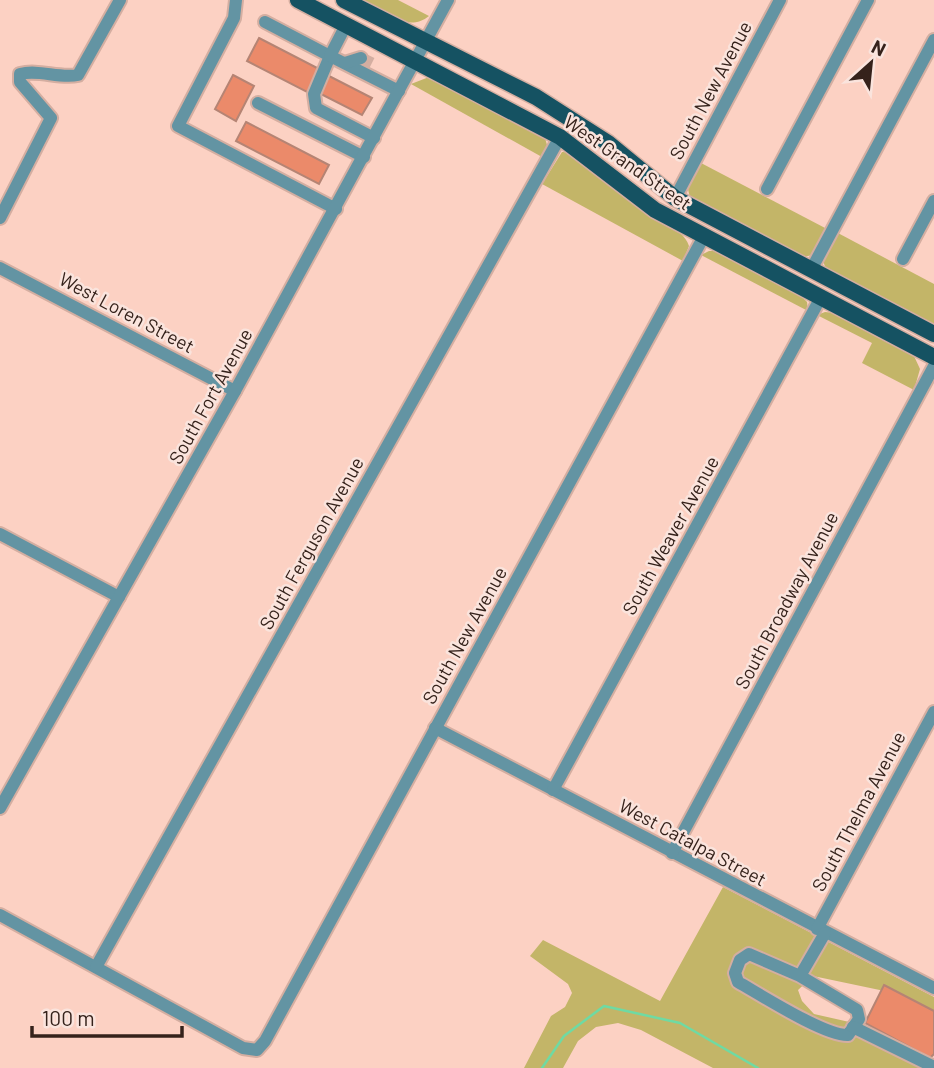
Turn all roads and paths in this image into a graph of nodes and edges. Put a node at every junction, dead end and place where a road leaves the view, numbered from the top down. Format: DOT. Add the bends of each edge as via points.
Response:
graph roads {
  1 [pos="120,0"];
  2 [pos="236,0"];
  3 [pos="298,0"];
  4 [pos="344,0"];
  5 [pos="448,0"];
  6 [pos="780,0"];
  7 [pos="869,0"];
  8 [pos="265,22"];
  9 [pos="346,25"];
  10 [pos="934,40"];
  11 [pos="426,42"];
  12 [pos="330,56"];
  13 [pos="361,58"];
  14 [pos="416,60"];
  15 [pos="345,63"];
  16 [pos="375,65"];
  17 [pos="381,82"];
  18 [pos="399,91"];
  19 [pos="258,103"];
  20 [pos="560,137"];
  21 [pos="374,138"];
  22 [pos="364,157"];
  23 [pos="767,189"];
  24 [pos="675,198"];
  25 [pos="934,201"];
  26 [pos="4,202"];
  27 [pos="336,209"];
  28 [pos="0,218"];
  29 [pos="703,238"];
  30 [pos="903,259"];
  31 [pos="0,268"];
  32 [pos="811,270"];
  33 [pos="820,299"];
  34 [pos="934,334"];
  35 [pos="934,357"];
  36 [pos="934,366"];
  37 [pos="235,391"];
  38 [pos="0,534"];
  39 [pos="119,597"];
  40 [pos="934,712"];
  41 [pos="435,728"];
  42 [pos="6,784"];
  43 [pos="553,790"];
  44 [pos="0,808"];
  45 [pos="672,853"];
  46 [pos="0,915"];
  47 [pos="821,931"];
  48 [pos="96,967"];
  49 [pos="800,976"];
  50 [pos="934,988"];
  51 [pos="853,1027"];
  52 [pos="934,1066"];
  1 -- 26 [label="street" via="78,75 20,74 20,82 51,118"];
  2 -- 27 [label="street" via="234,18 178,126"];
  3 -- 9 [label="main road, West Grand Street"];
  4 -- 11 [label="main road, West Grand Street"];
  5 -- 11 [label="street, South Fort Avenue"];
  6 -- 24 [label="street, South New Avenue"];
  7 -- 23 [label="street"];
  8 -- 12 [label="street"];
  9 -- 12 [label="street"];
  9 -- 14 [label="main road, West Grand Street"];
  10 -- 32 [label="street"];
  11 -- 14 [label="street, South Fort Avenue"];
  11 -- 24 [label="main road, West Grand Street" via="537,97 608,143"];
  12 -- 15 [label="street"];
  12 -- 21 [label="street" via="314,94 316,108"];
  13 -- 15 [label="street"];
  14 -- 18 [label="street, South Fort Avenue"];
  14 -- 20 [label="main road, West Grand Street"];
  15 -- 17 [label="street"];
  16 -- 17 [label="street"];
  17 -- 18 [label="street"];
  18 -- 21 [label="street, South Fort Avenue"];
  19 -- 22 [label="street"];
  20 -- 29 [label="main road, West Grand Street" via="655,210"];
  20 -- 48 [label="street, South Ferguson Avenue"];
  21 -- 22 [label="street, South Fort Avenue"];
  22 -- 27 [label="street, South Fort Avenue"];
  24 -- 32 [label="main road, West Grand Street"];
  25 -- 30 [label="street"];
  26 -- 28 [label="street"];
  27 -- 37 [label="street, South Fort Avenue"];
  29 -- 33 [label="main road, West Grand Street"];
  29 -- 41 [label="street, South New Avenue"];
  31 -- 37 [label="street, West Loren Street"];
  32 -- 34 [label="main road, West Grand Street"];
  33 -- 35 [label="main road, West Grand Street"];
  33 -- 43 [label="street, South Weaver Avenue"];
  36 -- 45 [label="street, South Broadway Avenue"];
  37 -- 39 [label="street, South Fort Avenue"];
  38 -- 39 [label="street"];
  39 -- 42 [label="street, South Fort Avenue"];
  40 -- 47 [label="street, South Thelma Avenue"];
  41 -- 43 [label="street, West Catalpa Street"];
  41 -- 48 [label="street, South New Avenue" via="257,1050 243,1048"];
  42 -- 44 [label="street, South Fort Avenue"];
  43 -- 45 [label="street, West Catalpa Street"];
  45 -- 47 [label="street, West Catalpa Street"];
  46 -- 48 [label="street"];
  47 -- 49 [label="street, South Thelma Avenue"];
  47 -- 50 [label="street, West Catalpa Street"];
  49 -- 51 [label="street" via="857,1010 859,1019"];
  49 -- 51 [label="street" via="748,954 735,973 738,982 839,1035 848,1035"];
  51 -- 52 [label="street"];
}
